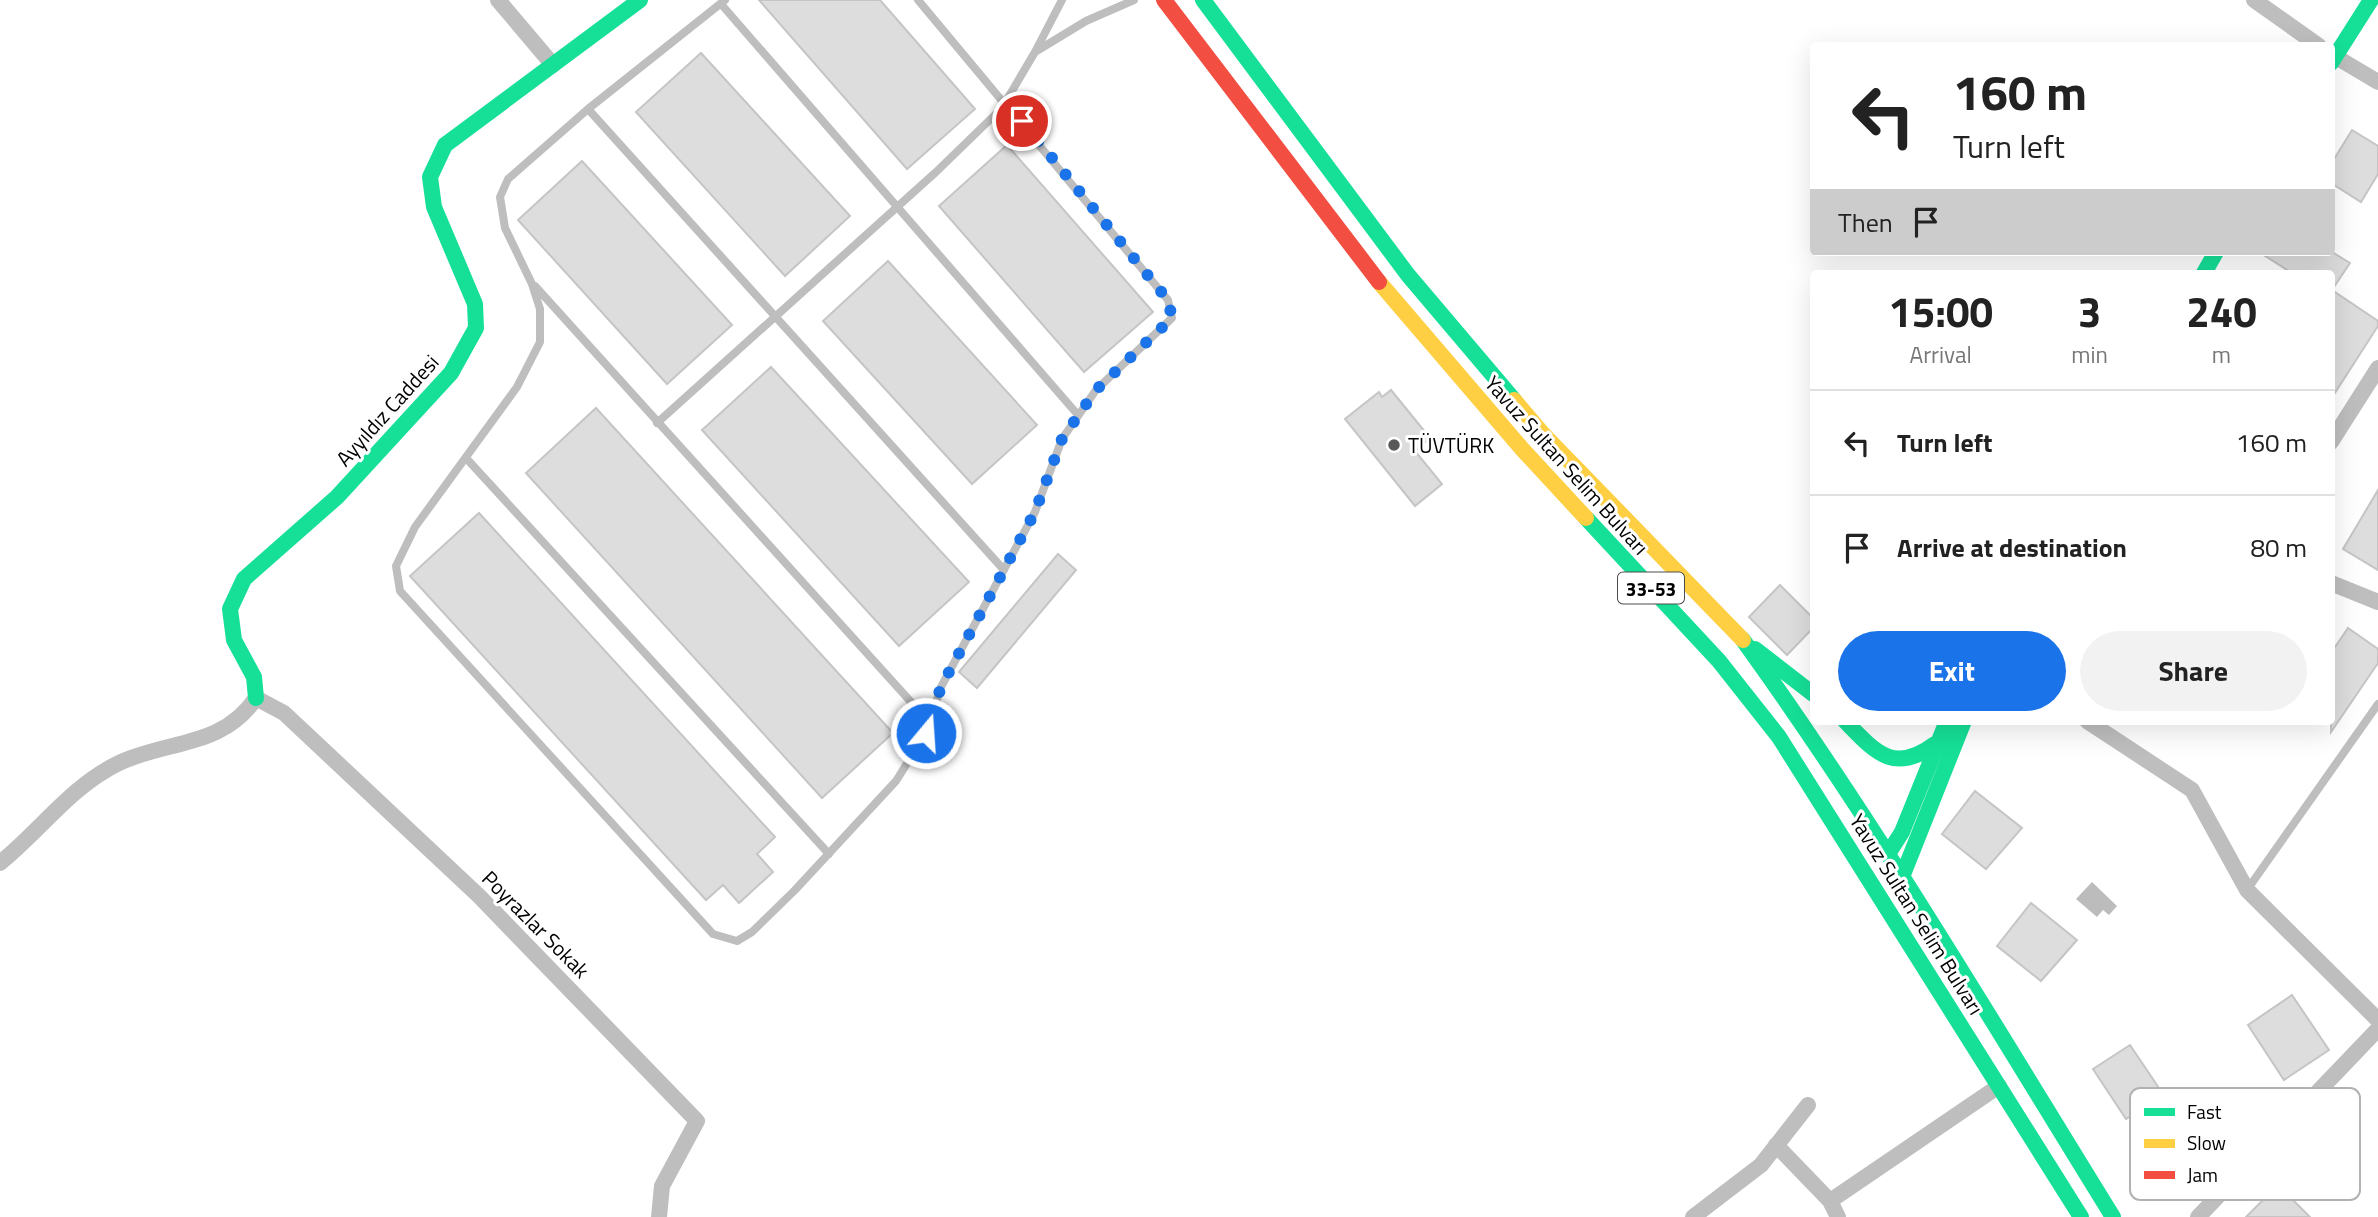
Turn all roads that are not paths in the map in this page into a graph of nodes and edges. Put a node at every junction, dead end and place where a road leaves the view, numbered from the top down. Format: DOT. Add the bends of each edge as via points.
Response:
graph roads {
  1 [pos="498,0"];
  2 [pos="640,0"];
  3 [pos="918,0"];
  4 [pos="1062,0"];
  5 [pos="1134,0"];
  6 [pos="1164,0"];
  7 [pos="1203,0"];
  8 [pos="2254,0"];
  9 [pos="2371,0"];
  10 [pos="723,2"];
  11 [pos="2313,42"];
  12 [pos="1035,52"];
  13 [pos="2335,54"];
  14 [pos="2335,60"];
  15 [pos="553,65"];
  16 [pos="2378,82"];
  17 [pos="1005,102"];
  18 [pos="588,109"];
  19 [pos="898,206"];
  20 [pos="532,284"];
  21 [pos="775,315"];
  22 [pos="2378,369"];
  23 [pos="1078,415"];
  24 [pos="657,423"];
  25 [pos="2335,436"];
  26 [pos="466,458"];
  27 [pos="1004,570"];
  28 [pos="2335,585"];
  29 [pos="2378,602"];
  30 [pos="1743,640"];
  31 [pos="1810,692"];
  32 [pos="256,698"];
  33 [pos="2378,704"];
  34 [pos="929,723"];
  35 [pos="1849,725"];
  36 [pos="1945,725"];
  37 [pos="1962,725"];
  38 [pos="2093,725"];
  39 [pos="1935,744"];
  40 [pos="829,854"];
  41 [pos="1888,854"];
  42 [pos="0,863"];
  43 [pos="1902,877"];
  44 [pos="2247,890"];
  45 [pos="2378,1020"];
  46 [pos="2378,1029"];
  47 [pos="1998,1086"];
  48 [pos="2322,1088"];
  49 [pos="1808,1105"];
  50 [pos="1776,1145"];
  51 [pos="2215,1200"];
  52 [pos="1830,1201"];
  53 [pos="659,1217"];
  54 [pos="1693,1217"];
  55 [pos="1838,1217"];
  56 [pos="2081,1217"];
  57 [pos="2113,1217"];
  58 [pos="2199,1217"];
  1 -- 15 [label="street"];
  2 -- 15 [label="main road, Ayyıldız Caddesi"];
  3 -- 17 [label="lane"];
  4 -- 12 [label="lane"];
  5 -- 12 [label="lane" via="1086,21"];
  6 -- 47 [label="main road, Yavuz Sultan Selim Bulvarı / 33-53" via="1385,291 1523,450 1719,661 1779,737"];
  7 -- 30 [label="main road, Yavuz Sultan Selim Bulvarı / 33-53" via="1408,275 1542,433"];
  8 -- 11 [label="street"];
  9 -- 13 [label="main road"];
  10 -- 18 [label="lane"];
  10 -- 19 [label="lane"];
  12 -- 17 [label="lane"];
  14 -- 16 [label="street"];
  15 -- 32 [label="main road, Ayyıldız Caddesi" via="445,145 430,177 435,208 475,304 476,328 451,373 337,497 244,579 230,609 234,640 254,677"];
  17 -- 19 [label="lane"];
  17 -- 23 [label="lane" via="1168,300 1172,318 1096,390"];
  18 -- 20 [label="lane" via="508,179 500,197 505,229"];
  18 -- 21 [label="lane"];
  19 -- 21 [label="lane"];
  19 -- 23 [label="lane"];
  20 -- 24 [label="lane"];
  20 -- 26 [label="lane" via="540,309 540,342 517,387"];
  21 -- 24 [label="lane"];
  21 -- 27 [label="lane"];
  22 -- 25 [label="street"];
  23 -- 27 [label="lane" via="1062,439 1035,512"];
  24 -- 34 [label="lane"];
  26 -- 40 [label="lane"];
  26 -- 40 [label="lane" via="415,527 396,566 400,591 713,934 737,940 752,932"];
  27 -- 34 [label="lane" via="941,687"];
  28 -- 29 [label="street"];
  30 -- 31 [label="main road"];
  30 -- 41 [label="main road, Yavuz Sultan Selim Bulvarı / 33-53"];
  32 -- 42 [label="street" via="243,717 212,736 120,763 79,788"];
  32 -- 53 [label="street, Poyrazlar Sokak" via="284,713 479,896 697,1121 662,1186"];
  33 -- 44 [label="lane"];
  34 -- 40 [label="lane" via="896,781"];
  35 -- 39 [label="main road" via="1879,755 1902,761 1920,758"];
  36 -- 39 [label="main road"];
  37 -- 43 [label="main road"];
  38 -- 44 [label="street" via="2192,790"];
  39 -- 41 [label="main road" via="1902,832"];
  41 -- 43 [label="main road, Yavuz Sultan Selim Bulvarı / 33-53"];
  43 -- 57 [label="main road, Yavuz Sultan Selim Bulvarı / 33-53"];
  44 -- 45 [label="street"];
  46 -- 48 [label="street"];
  47 -- 52 [label="street"];
  47 -- 56 [label="main road, Yavuz Sultan Selim Bulvarı / 33-53"];
  49 -- 50 [label="street"];
  50 -- 52 [label="street"];
  50 -- 54 [label="street" via="1761,1165"];
  51 -- 58 [label="street"];
  52 -- 55 [label="street"];
}
